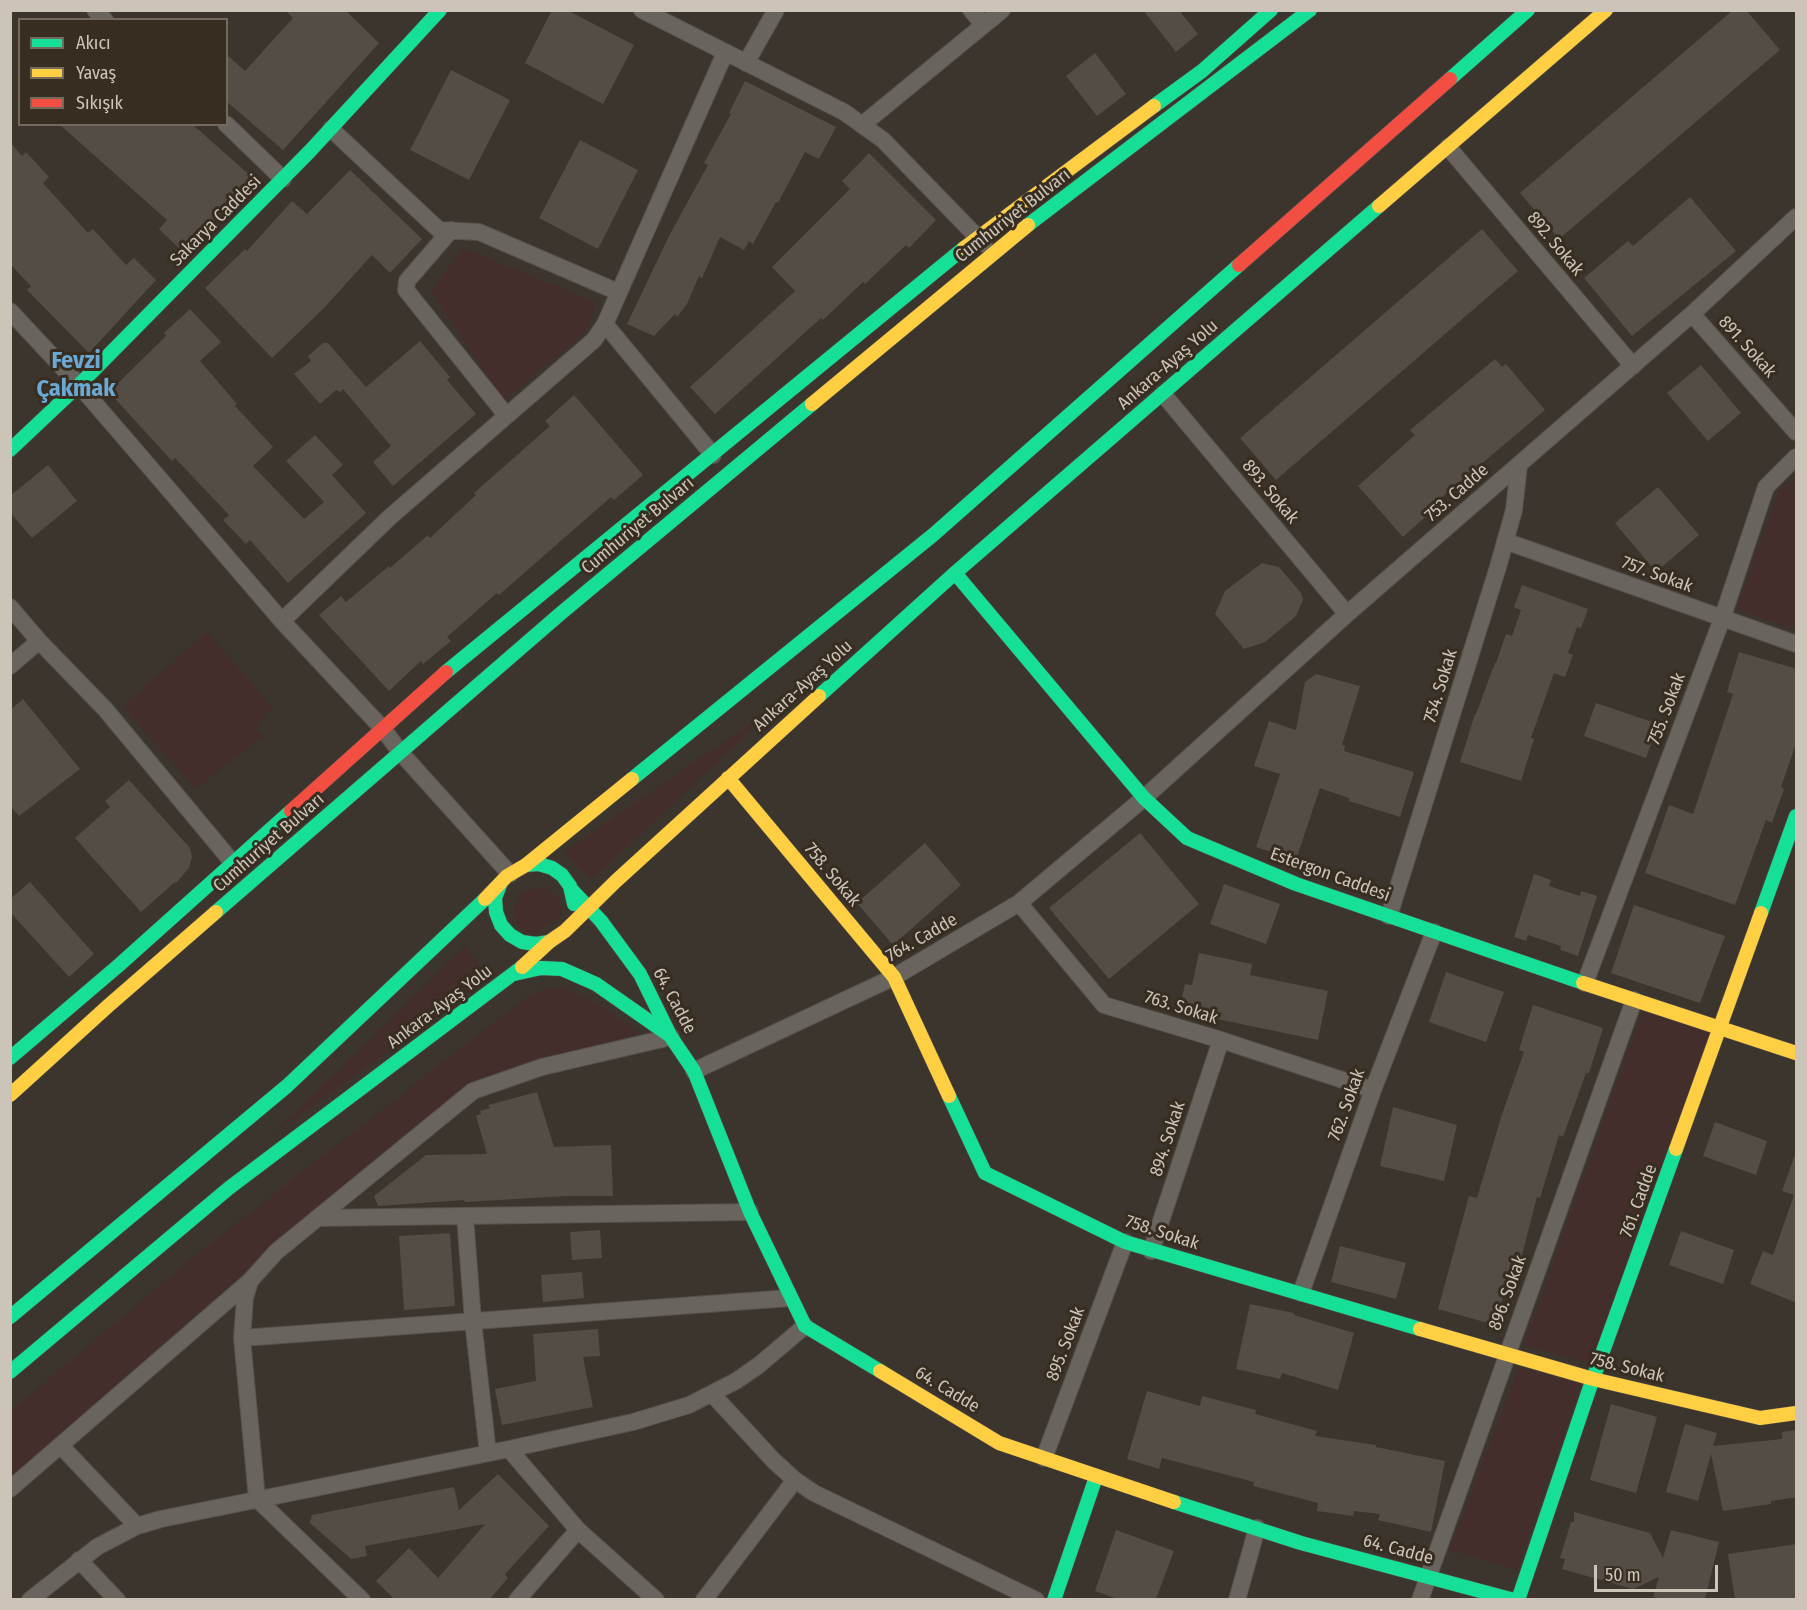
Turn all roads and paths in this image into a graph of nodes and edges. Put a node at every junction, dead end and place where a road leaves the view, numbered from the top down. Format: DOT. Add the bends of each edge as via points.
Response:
graph roads {
  1 [pos="440,10"];
  2 [pos="642,10"];
  3 [pos="776,10"];
  4 [pos="971,10"];
  5 [pos="1002,10"];
  6 [pos="1272,10"];
  7 [pos="1310,10"];
  8 [pos="1528,10"];
  9 [pos="1606,10"];
  10 [pos="984,25"];
  11 [pos="725,53"];
  12 [pos="746,63"];
  13 [pos="862,125"];
  14 [pos="228,126"];
  15 [pos="331,129"];
  16 [pos="1448,147"];
  17 [pos="283,179"];
  18 [pos="1797,217"];
  19 [pos="452,230"];
  20 [pos="978,236"];
  21 [pos="991,254"];
  22 [pos="618,292"];
  23 [pos="10,311"];
  24 [pos="1692,314"];
  25 [pos="605,324"];
  26 [pos="1633,366"];
  27 [pos="80,385"];
  28 [pos="1163,394"];
  29 [pos="506,415"];
  30 [pos="1797,432"];
  31 [pos="10,450"];
  32 [pos="713,455"];
  33 [pos="1797,457"];
  34 [pos="1519,465"];
  35 [pos="1505,541"];
  36 [pos="955,573"];
  37 [pos="10,607"];
  38 [pos="1347,614"];
  39 [pos="1722,619"];
  40 [pos="282,621"];
  41 [pos="39,641"];
  42 [pos="1797,644"];
  43 [pos="10,666"];
  44 [pos="383,729"];
  45 [pos="401,753"];
  46 [pos="728,778"];
  47 [pos="1144,798"];
  48 [pos="1797,816"];
  49 [pos="233,862"];
  50 [pos="526,865"];
  51 [pos="505,879"];
  52 [pos="571,889"];
  53 [pos="1019,903"];
  54 [pos="589,906"];
  55 [pos="1389,916"];
  56 [pos="570,924"];
  57 [pos="1434,932"];
  58 [pos="542,945"];
  59 [pos="562,969"];
  60 [pos="514,975"];
  61 [pos="894,977"];
  62 [pos="1585,983"];
  63 [pos="1634,1000"];
  64 [pos="1721,1028"];
  65 [pos="671,1037"];
  66 [pos="1221,1040"];
  67 [pos="1797,1053"];
  68 [pos="10,1058"];
  69 [pos="694,1071"];
  70 [pos="12,1089"];
  71 [pos="1372,1090"];
  72 [pos="750,1212"];
  73 [pos="465,1216"];
  74 [pos="317,1218"];
  75 [pos="1125,1242"];
  76 [pos="1151,1251"];
  77 [pos="250,1281"];
  78 [pos="1301,1293"];
  79 [pos="790,1298"];
  80 [pos="10,1317"];
  81 [pos="473,1321"];
  82 [pos="806,1326"];
  83 [pos="242,1338"];
  84 [pos="1507,1354"];
  85 [pos="10,1372"];
  86 [pos="1593,1379"];
  87 [pos="713,1395"];
  88 [pos="1797,1413"];
  89 [pos="61,1446"];
  90 [pos="509,1449"];
  91 [pos="488,1453"];
  92 [pos="1044,1458"];
  93 [pos="1096,1477"];
  94 [pos="795,1480"];
  95 [pos="10,1489"];
  96 [pos="257,1499"];
  97 [pos="137,1526"];
  98 [pos="1257,1528"];
  99 [pos="578,1530"];
  100 [pos="79,1560"];
  101 [pos="1428,1577"];
  102 [pos="30,1599"];
  103 [pos="117,1599"];
  104 [pos="362,1599"];
  105 [pos="517,1599"];
  106 [pos="656,1599"];
  107 [pos="704,1599"];
  108 [pos="1036,1599"];
  109 [pos="1054,1599"];
  110 [pos="1237,1599"];
  111 [pos="1420,1599"];
  112 [pos="1516,1599"];
  1 -- 15 [label="main road, Sakarya Caddesi"];
  2 -- 11 [label="street"];
  3 -- 12 [label="street"];
  4 -- 10 [label="street"];
  5 -- 10 [label="street"];
  6 -- 20 [label="main road, Cumhuriyet Bulvarı" via="1202,71"];
  7 -- 21 [label="main road, Cumhuriyet Bulvarı"];
  8 -- 50 [label="main road, Ankara-Ayaş Yolu" via="933,535"];
  9 -- 16 [label="main road, Ankara-Ayaş Yolu"];
  10 -- 13 [label="street"];
  11 -- 12 [label="street"];
  11 -- 22 [label="street"];
  12 -- 13 [label="street"];
  13 -- 20 [label="street" via="883,140"];
  14 -- 17 [label="street"];
  15 -- 17 [label="main road, Sakarya Caddesi"];
  15 -- 19 [label="street" via="439,230"];
  16 -- 26 [label="street, 892. Sokak"];
  16 -- 28 [label="main road, Ankara-Ayaş Yolu"];
  17 -- 27 [label="main road, Sakarya Caddesi"];
  18 -- 24 [label="street, 753. Cadde"];
  19 -- 22 [label="street" via="479,232"];
  19 -- 29 [label="street" via="407,280 406,290"];
  20 -- 21 [label="street"];
  20 -- 32 [label="main road, Cumhuriyet Bulvarı"];
  21 -- 45 [label="main road, Cumhuriyet Bulvarı" via="560,614"];
  22 -- 25 [label="street"];
  23 -- 27 [label="street"];
  24 -- 26 [label="street, 753. Cadde"];
  24 -- 30 [label="street, 891. Sokak"];
  25 -- 29 [label="street" via="594,340"];
  25 -- 32 [label="street"];
  26 -- 34 [label="street, 753. Cadde"];
  27 -- 31 [label="main road, Sakarya Caddesi"];
  27 -- 40 [label="street"];
  28 -- 36 [label="main road, Ankara-Ayaş Yolu"];
  28 -- 38 [label="street, 893. Sokak"];
  29 -- 40 [label="street" via="390,517"];
  32 -- 44 [label="main road, Cumhuriyet Bulvarı" via="453,666"];
  33 -- 39 [label="street, 755. Sokak" via="1766,487"];
  34 -- 35 [label="street, 754. Sokak" via="1514,510"];
  34 -- 38 [label="street, 753. Cadde"];
  35 -- 39 [label="street, 757. Sokak"];
  35 -- 55 [label="street, 754. Sokak"];
  36 -- 46 [label="main road, Ankara-Ayaş Yolu"];
  36 -- 47 [label="main road, Estergon Caddesi"];
  37 -- 41 [label="street"];
  38 -- 47 [label="street, 753. Cadde"];
  39 -- 42 [label="street, 757. Sokak"];
  39 -- 62 [label="street, 755. Sokak"];
  40 -- 44 [label="street"];
  41 -- 43 [label="street"];
  41 -- 49 [label="street" via="105,710"];
  44 -- 45 [label="street"];
  44 -- 49 [label="main road, Cumhuriyet Bulvarı"];
  45 -- 51 [label="street"];
  45 -- 70 [label="main road, Cumhuriyet Bulvarı"];
  46 -- 54 [label="main road, Ankara-Ayaş Yolu"];
  46 -- 61 [label="main road, 758. Sokak"];
  47 -- 53 [label="street, 764. Cadde"];
  47 -- 55 [label="main road, Estergon Caddesi" via="1187,838 1296,884"];
  48 -- 64 [label="main road, 761. Cadde"];
  49 -- 68 [label="main road, Cumhuriyet Bulvarı"];
  50 -- 51 [label="main road, Ankara-Ayaş Yolu"];
  50 -- 52 [label="main road" via="552,868"];
  51 -- 58 [label="main road" via="495,898 501,925 522,942"];
  51 -- 80 [label="main road, Ankara-Ayaş Yolu" via="287,1086"];
  52 -- 54 [label="main road, 64. Cadde"];
  52 -- 56 [label="main road" via="574,911"];
  53 -- 61 [label="street, 764. Cadde"];
  53 -- 66 [label="street, 763. Sokak" via="1104,1005"];
  54 -- 56 [label="main road, Ankara-Ayaş Yolu"];
  54 -- 65 [label="main road, 64. Cadde" via="640,974"];
  55 -- 57 [label="main road, Estergon Caddesi"];
  56 -- 58 [label="main road, Ankara-Ayaş Yolu" via="565,932"];
  57 -- 62 [label="main road, Estergon Caddesi"];
  57 -- 71 [label="street, 762. Sokak"];
  58 -- 59 [label="main road"];
  58 -- 60 [label="main road, Ankara-Ayaş Yolu"];
  59 -- 60 [label="main road" via="541,968"];
  59 -- 65 [label="main road" via="596,984"];
  60 -- 85 [label="main road, Ankara-Ayaş Yolu" via="229,1188"];
  61 -- 69 [label="street, 764. Cadde"];
  61 -- 75 [label="main road, 758. Sokak" via="985,1173"];
  62 -- 63 [label="main road, Estergon Caddesi"];
  63 -- 64 [label="main road, Estergon Caddesi"];
  63 -- 84 [label="street, 896. Sokak"];
  64 -- 67 [label="main road, Estergon Caddesi"];
  64 -- 86 [label="main road, 761. Cadde"];
  65 -- 69 [label="main road, 64. Cadde"];
  65 -- 74 [label="street" via="543,1067 473,1091"];
  66 -- 71 [label="street, 763. Sokak"];
  66 -- 76 [label="street, 894. Sokak"];
  69 -- 72 [label="main road, 64. Cadde"];
  71 -- 78 [label="street, 762. Sokak"];
  72 -- 73 [label="street"];
  72 -- 79 [label="main road, 64. Cadde"];
  73 -- 74 [label="street"];
  73 -- 81 [label="street"];
  74 -- 77 [label="street" via="276,1252"];
  75 -- 76 [label="main road, 758. Sokak"];
  75 -- 92 [label="street, 895. Sokak"];
  76 -- 78 [label="main road, 758. Sokak"];
  77 -- 83 [label="street"];
  77 -- 89 [label="street"];
  78 -- 84 [label="main road, 758. Sokak"];
  79 -- 81 [label="street"];
  79 -- 82 [label="main road, 64. Cadde"];
  81 -- 83 [label="street"];
  81 -- 91 [label="street"];
  82 -- 87 [label="street" via="759,1365"];
  82 -- 92 [label="main road, 64. Cadde" via="999,1443"];
  83 -- 96 [label="street"];
  84 -- 86 [label="main road, 758. Sokak"];
  84 -- 101 [label="street, 896. Sokak"];
  86 -- 88 [label="main road, 758. Sokak" via="1760,1418"];
  86 -- 112 [label="main road, 761. Cadde"];
  87 -- 90 [label="street" via="665,1414"];
  87 -- 94 [label="street"];
  89 -- 95 [label="street"];
  89 -- 97 [label="street"];
  90 -- 91 [label="street"];
  90 -- 99 [label="street"];
  91 -- 96 [label="street"];
  92 -- 93 [label="main road, 64. Cadde"];
  93 -- 98 [label="main road, 64. Cadde"];
  93 -- 109 [label="main road"];
  94 -- 107 [label="street"];
  94 -- 108 [label="street" via="838,1506"];
  96 -- 97 [label="street"];
  96 -- 104 [label="street"];
  97 -- 100 [label="street"];
  98 -- 101 [label="main road, 64. Cadde"];
  98 -- 110 [label="street"];
  99 -- 105 [label="street"];
  99 -- 106 [label="street"];
  100 -- 102 [label="street"];
  100 -- 103 [label="street"];
  101 -- 111 [label="street, 896. Sokak"];
  101 -- 112 [label="main road, 64. Cadde"];
}
